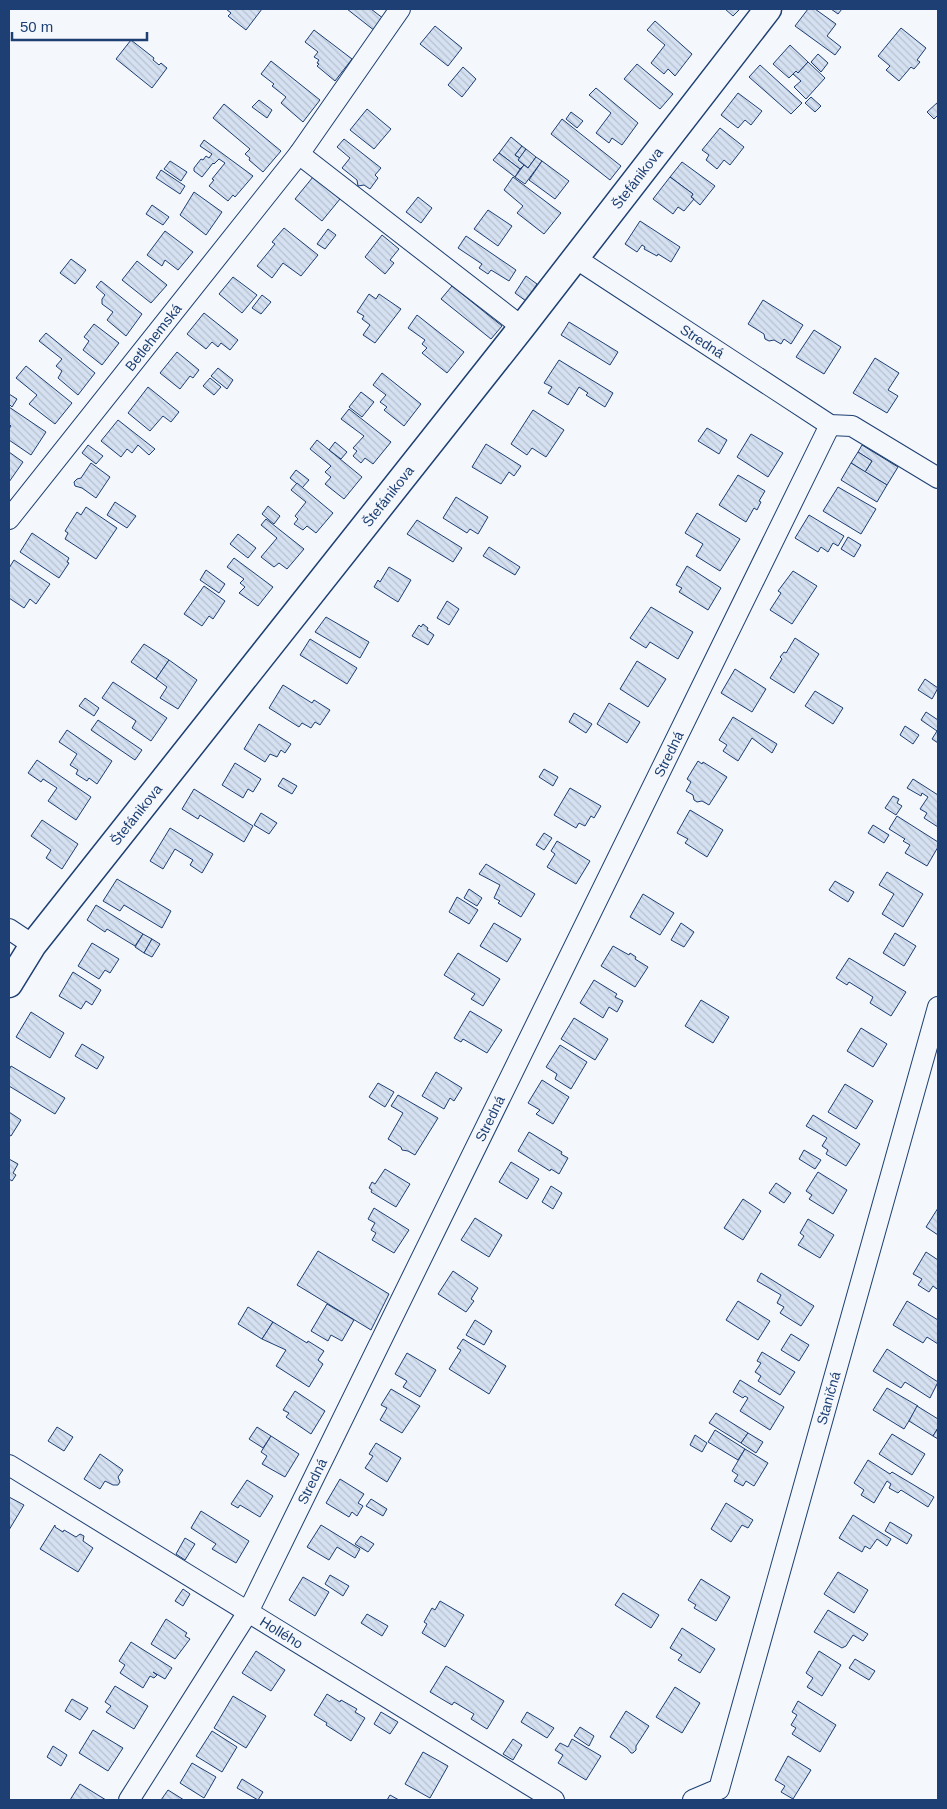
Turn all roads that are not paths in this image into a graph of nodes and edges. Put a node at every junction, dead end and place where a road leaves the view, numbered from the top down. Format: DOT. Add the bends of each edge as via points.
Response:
graph roads {
  1 [pos="400,9"];
  2 [pos="768,9"];
  3 [pos="299,154"];
  4 [pos="575,258"];
  5 [pos="522,327"];
  6 [pos="830,425"];
  7 [pos="938,478"];
  8 [pos="9,519"];
  9 [pos="9,929"];
  10 [pos="33,945"];
  11 [pos="9,984"];
  12 [pos="938,1007"];
  13 [pos="9,1465"];
  14 [pos="248,1612"];
  15 [pos="128,1800"];
  16 [pos="554,1800"];
  17 [pos="693,1800"];
  1 -- 3 [label="street, Betlehemská"];
  2 -- 4 [label="main road, Štefánikova"];
  3 -- 5 [label="street"];
  3 -- 8 [label="street, Betlehemská"];
  4 -- 5 [label="main road, Štefánikova"];
  4 -- 6 [label="street, Stredná"];
  5 -- 10 [label="main road, Štefánikova"];
  6 -- 7 [label="street, Stredná" via="852,426"];
  6 -- 14 [label="street, Stredná"];
  9 -- 10 [label="street"];
  10 -- 11 [label="main road, Štefánikova"];
  12 -- 17 [label="street, Staničná" via="719,1789"];
  13 -- 14 [label="street, Hollého"];
  14 -- 15 [label="street, Stredná"];
  14 -- 16 [label="street, Hollého"];
}
